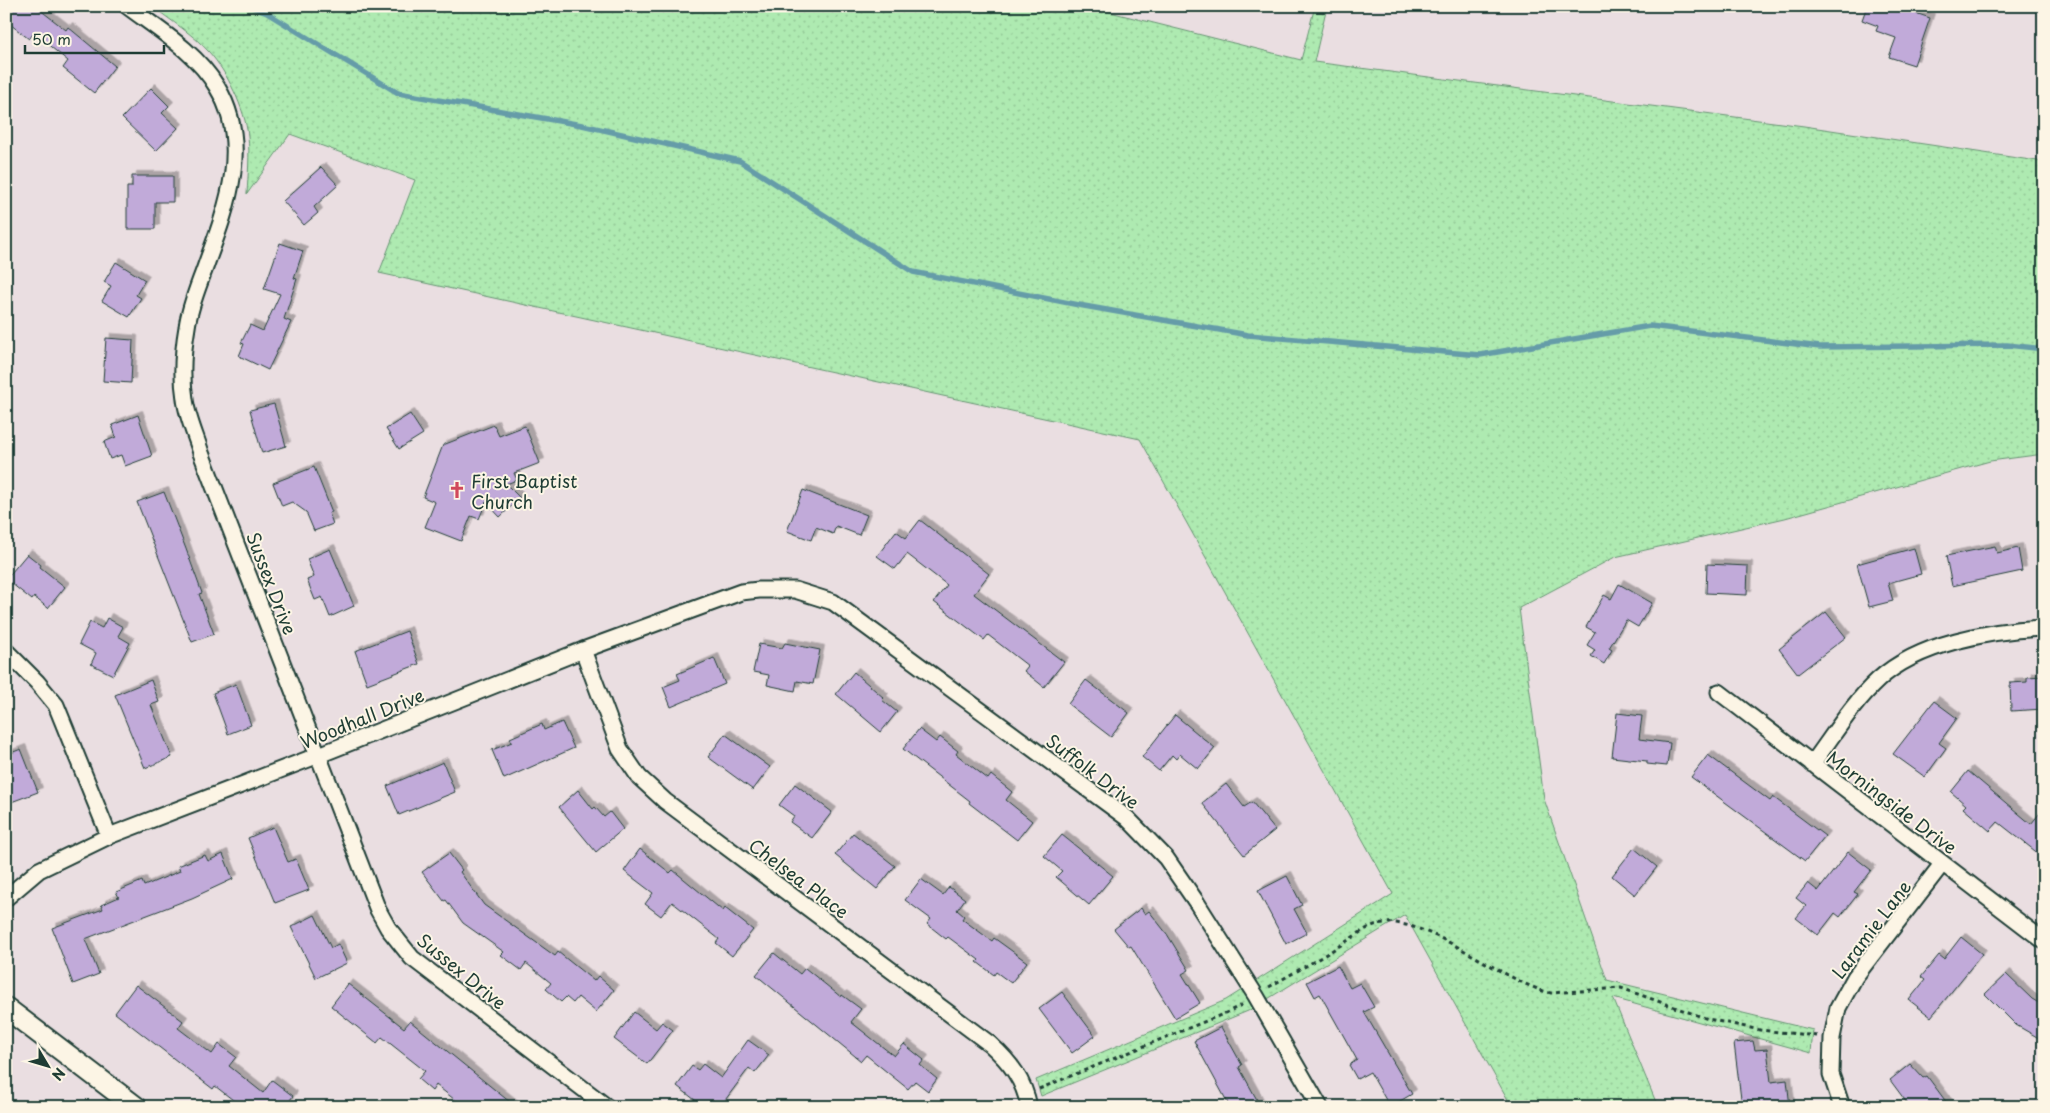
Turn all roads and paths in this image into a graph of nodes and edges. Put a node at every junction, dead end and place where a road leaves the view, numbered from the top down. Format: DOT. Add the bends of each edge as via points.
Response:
graph roads {
  1 [pos="127,6"];
  2 [pos="741,592"];
  3 [pos="2044,628"];
  4 [pos="583,650"];
  5 [pos="6,651"];
  6 [pos="1718,692"];
  7 [pos="319,756"];
  8 [pos="1812,764"];
  9 [pos="109,836"];
  10 [pos="1942,864"];
  11 [pos="6,898"];
  12 [pos="2044,941"];
  13 [pos="1256,996"];
  14 [pos="6,1008"];
  15 [pos="1832,1038"];
  16 [pos="1028,1100"];
  17 [pos="136,1107"];
  18 [pos="607,1107"];
  19 [pos="1320,1107"];
  20 [pos="1842,1107"];
  1 -- 7 [label="street, Sussex Drive" via="200,64 217,86 233,126 236,144 234,173 187,326 183,360 185,400 201,453"];
  2 -- 4 [label="street, Woodhall Drive"];
  2 -- 13 [label="street, Suffolk Drive" via="795,590 833,602 1127,818 1166,858"];
  3 -- 8 [label="street" via="1991,633 1928,649 1907,659 1877,680"];
  4 -- 7 [label="street, Woodhall Drive"];
  4 -- 16 [label="street, Chelsea Place" via="620,750 639,777 665,801 990,1044 1007,1060"];
  5 -- 9 [label="street" via="56,705"];
  6 -- 8 [label="street, Morningside Drive"];
  7 -- 9 [label="street, Woodhall Drive"];
  7 -- 18 [label="street, Sussex Drive" via="378,910 402,947 424,968"];
  8 -- 10 [label="street, Morningside Drive"];
  9 -- 11 [label="street, Woodhall Drive" via="39,870"];
  10 -- 12 [label="street, Morningside Drive"];
  10 -- 15 [label="street, Laramie Lane" via="1855,977 1838,1008"];
  13 -- 15 [label="path" via="1373,925 1404,923 1539,991 1621,988 1708,1019 1760,1030"];
  13 -- 16 [label="path" via="1228,1012"];
  13 -- 19 [label="street, Suffolk Drive"];
  14 -- 17 [label="main road"];
  15 -- 20 [label="street, Laramie Lane" via="1832,1074"];
}
